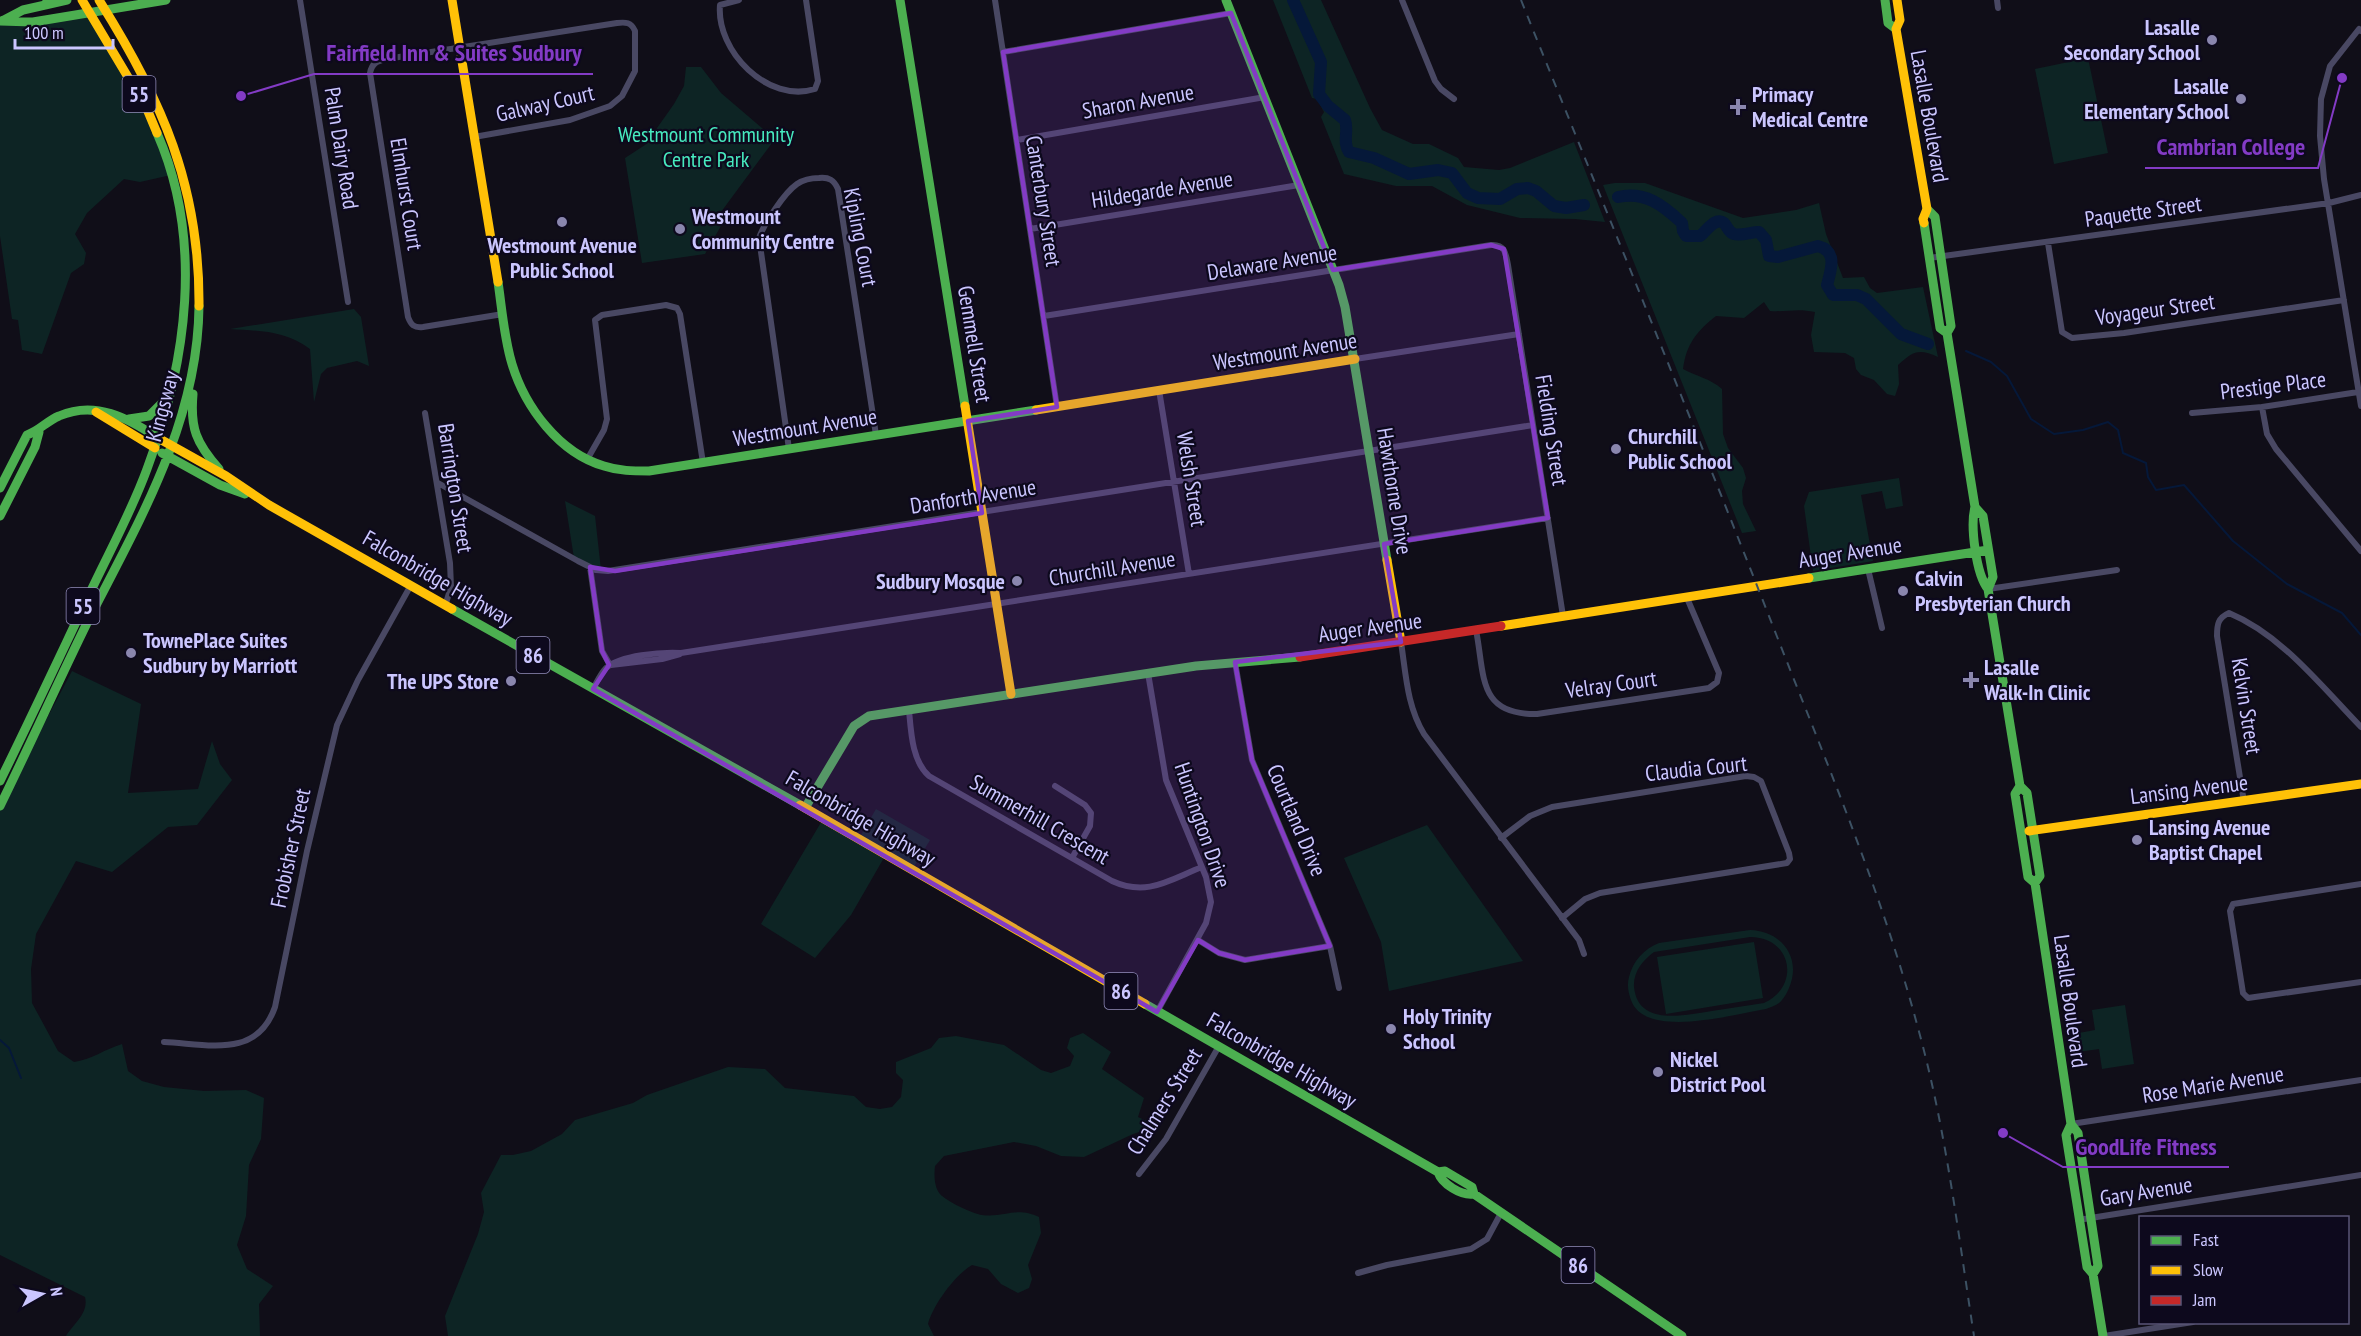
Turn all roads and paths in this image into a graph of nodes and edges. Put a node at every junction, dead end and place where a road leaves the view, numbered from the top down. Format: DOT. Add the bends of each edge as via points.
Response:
graph roads {
  1 [pos="67,0"];
  2 [pos="82,0"];
  3 [pos="99,0"];
  4 [pos="166,0"];
  5 [pos="300,0"];
  6 [pos="452,0"];
  7 [pos="739,0"];
  8 [pos="806,0"];
  9 [pos="900,0"];
  10 [pos="995,0"];
  11 [pos="1226,0"];
  12 [pos="1402,0"];
  13 [pos="1885,0"];
  14 [pos="1897,0"];
  15 [pos="47,2"];
  16 [pos="106,10"];
  17 [pos="89,13"];
  18 [pos="1231,13"];
  19 [pos="1,21"];
  20 [pos="1896,29"];
  21 [pos="2360,30"];
  22 [pos="460,49"];
  23 [pos="1003,52"];
  24 [pos="1264,97"];
  25 [pos="1454,99"];
  26 [pos="474,136"];
  27 [pos="1017,140"];
  28 [pos="1299,185"];
  29 [pos="2361,195"];
  30 [pos="2329,202"];
  31 [pos="1927,209"];
  32 [pos="1030,229"];
  33 [pos="2048,243"];
  34 [pos="1504,249"];
  35 [pos="1941,256"];
  36 [pos="1929,258"];
  37 [pos="1333,270"];
  38 [pos="2344,300"];
  39 [pos="348,302"];
  40 [pos="503,314"];
  41 [pos="1044,316"];
  42 [pos="1947,333"];
  43 [pos="1519,334"];
  44 [pos="1355,359"];
  45 [pos="193,364"];
  46 [pos="1159,390"];
  47 [pos="2358,392"];
  48 [pos="171,395"];
  49 [pos="2361,406"];
  50 [pos="1057,407"];
  51 [pos="2262,407"];
  52 [pos="94,411"];
  53 [pos="425,413"];
  54 [pos="2192,413"];
  55 [pos="129,419"];
  56 [pos="968,422"];
  57 [pos="1533,425"];
  58 [pos="39,432"];
  59 [pos="876,435"];
  60 [pos="158,438"];
  61 [pos="171,447"];
  62 [pos="155,448"];
  63 [pos="789,449"];
  64 [pos="1368,451"];
  65 [pos="168,457"];
  66 [pos="588,458"];
  67 [pos="704,463"];
  68 [pos="3,473"];
  69 [pos="226,476"];
  70 [pos="18,480"];
  71 [pos="1174,482"];
  72 [pos="438,483"];
  73 [pos="0,488"];
  74 [pos="262,501"];
  75 [pos="1975,507"];
  76 [pos="982,513"];
  77 [pos="0,516"];
  78 [pos="1548,518"];
  79 [pos="1384,544"];
  80 [pos="1988,550"];
  81 [pos="2361,551"];
  82 [pos="1977,552"];
  83 [pos="590,567"];
  84 [pos="1868,569"];
  85 [pos="2117,570"];
  86 [pos="1189,574"];
  87 [pos="411,585"];
  88 [pos="1988,589"];
  89 [pos="1687,598"];
  90 [pos="446,603"];
  91 [pos="997,604"];
  92 [pos="1563,616"];
  93 [pos="1882,628"];
  94 [pos="1476,630"];
  95 [pos="1401,642"];
  96 [pos="1235,662"];
  97 [pos="610,665"];
  98 [pos="1148,673"];
  99 [pos="593,689"];
  100 [pos="1011,694"];
  101 [pos="909,710"];
  102 [pos="2361,727"];
  103 [pos="0,782"];
  104 [pos="2361,784"];
  105 [pos="1055,786"];
  106 [pos="2020,786"];
  107 [pos="2244,802"];
  108 [pos="0,806"];
  109 [pos="805,808"];
  110 [pos="2034,830"];
  111 [pos="2021,833"];
  112 [pos="1501,838"];
  113 [pos="1072,858"];
  114 [pos="1202,867"];
  115 [pos="2035,883"];
  116 [pos="2361,884"];
  117 [pos="1562,918"];
  118 [pos="1198,940"];
  119 [pos="1330,946"];
  120 [pos="1584,954"];
  121 [pos="2361,982"];
  122 [pos="1339,988"];
  123 [pos="1157,1012"];
  124 [pos="164,1042"];
  125 [pos="1219,1046"];
  126 [pos="2361,1080"];
  127 [pos="2071,1124"];
  128 [pos="1139,1174"];
  129 [pos="2361,1175"];
  130 [pos="1502,1214"];
  131 [pos="2090,1218"];
  132 [pos="2078,1220"];
  133 [pos="1358,1273"];
  134 [pos="2093,1274"];
  135 [pos="2186,1324"];
  136 [pos="1682,1336"];
  137 [pos="2104,1336"];
  1 -- 15 [label="main road"];
  2 -- 17 [label="main road, Kingsway / 55"];
  3 -- 16 [label="main road, Kingsway / 55"];
  4 -- 16 [label="main road"];
  5 -- 39 [label="street, Palm Dairy Road"];
  6 -- 22 [label="main road, Westmount Avenue"];
  7 -- 8 [label="street" via="720,5 724,30 736,57 775,88 795,92 815,89 818,81"];
  9 -- 56 [label="main road, Gemmell Street"];
  10 -- 23 [label="street, Canterbury Street"];
  11 -- 18 [label="main road, Hawthorne Drive"];
  12 -- 25 [label="street" via="1435,81"];
  13 -- 20 [label="main road, Lasalle Boulevard" via="1888,23"];
  14 -- 20 [label="main road, Lasalle Boulevard" via="1900,20"];
  15 -- 19 [label="main road"];
  16 -- 17 [label="main road"];
  16 -- 45 [label="main road, Kingsway / 55" via="158,104 188,189 200,294"];
  17 -- 19 [label="main road" via="33,22"];
  17 -- 48 [label="main road, Kingsway / 55" via="155,125 179,205 187,285"];
  18 -- 23 [label="street"];
  18 -- 24 [label="main road, Hawthorne Drive"];
  20 -- 31 [label="main road, Lasalle Boulevard"];
  21 -- 30 [label="street" via="2330,66 2321,99 2320,136"];
  22 -- 26 [label="main road, Westmount Avenue"];
  22 -- 26 [label="street, Galway Court" via="617,23 627,22 636,31 635,70 622,96 610,106 570,120"];
  22 -- 40 [label="street, Elmhurst Court" via="386,59 374,64 370,73 406,306 411,324 417,328"];
  23 -- 27 [label="street, Canterbury Street"];
  24 -- 27 [label="street, Sharon Avenue"];
  24 -- 28 [label="main road, Hawthorne Drive"];
  26 -- 40 [label="main road, Westmount Avenue"];
  27 -- 32 [label="street, Canterbury Street"];
  28 -- 32 [label="street, Hildegarde Avenue"];
  28 -- 37 [label="main road, Hawthorne Drive"];
  29 -- 30 [label="street, Paquette Street"];
  30 -- 33 [label="street, Paquette Street"];
  30 -- 38 [label="street"];
  31 -- 35 [label="main road, Lasalle Boulevard" via="1935,217"];
  31 -- 36 [label="main road, Lasalle Boulevard" via="1923,219"];
  32 -- 41 [label="street, Canterbury Street"];
  33 -- 35 [label="street, Paquette Street"];
  33 -- 38 [label="street, Voyageur Street" via="2062,332 2072,338"];
  34 -- 37 [label="street, Delaware Avenue" via="1491,245"];
  34 -- 43 [label="street, Fielding Street"];
  35 -- 36 [label="street, Paquette Street"];
  35 -- 42 [label="main road, Lasalle Boulevard" via="1951,326"];
  36 -- 42 [label="main road, Lasalle Boulevard" via="1940,328"];
  37 -- 41 [label="street, Delaware Avenue"];
  37 -- 44 [label="main road, Hawthorne Drive"];
  38 -- 47 [label="street"];
  40 -- 66 [label="main road, Westmount Avenue" via="516,379 531,408 556,438"];
  41 -- 50 [label="street, Canterbury Street"];
  42 -- 75 [label="main road, Lasalle Boulevard"];
  43 -- 44 [label="street, Westmount Avenue"];
  43 -- 57 [label="street, Fielding Street"];
  44 -- 46 [label="main road, Westmount Avenue"];
  44 -- 64 [label="main road, Hawthorne Drive"];
  45 -- 61 [label="main road, Kingsway / 55"];
  45 -- 69 [label="main road" via="195,435 207,457"];
  46 -- 50 [label="main road, Westmount Avenue"];
  46 -- 71 [label="street, Welsh Street"];
  47 -- 49 [label="street"];
  47 -- 51 [label="street, Prestige Place"];
  48 -- 55 [label="main road" via="148,418"];
  48 -- 60 [label="main road, Kingsway / 55"];
  50 -- 56 [label="main road, Westmount Avenue"];
  51 -- 54 [label="street, Prestige Place"];
  51 -- 81 [label="street" via="2267,434 2276,449"];
  52 -- 55 [label="main road" via="114,412"];
  52 -- 58 [label="main road" via="61,415"];
  52 -- 62 [label="main road, Falconbridge Highway"];
  53 -- 72 [label="street, Barrington Street"];
  55 -- 60 [label="main road, Falconbridge Highway"];
  56 -- 59 [label="main road, Westmount Avenue"];
  56 -- 76 [label="main road, Gemmell Street"];
  57 -- 64 [label="street, Danforth Avenue"];
  57 -- 78 [label="street, Fielding Street"];
  58 -- 68 [label="main road" via="27,435"];
  58 -- 70 [label="main road"];
  59 -- 63 [label="main road, Westmount Avenue"];
  59 -- 63 [label="street, Kipling Court" via="838,189 827,178 813,179 794,186 759,238"];
  60 -- 61 [label="main road, Falconbridge Highway / 86"];
  60 -- 62 [label="main road, Kingsway / 55"];
  61 -- 65 [label="main road, Kingsway / 55"];
  61 -- 69 [label="main road, Falconbridge Highway / 86"];
  62 -- 65 [label="main road, Falconbridge Highway / 86"];
  62 -- 103 [label="main road, Kingsway / 55" via="137,494"];
  63 -- 67 [label="main road, Westmount Avenue"];
  64 -- 71 [label="street, Danforth Avenue"];
  64 -- 79 [label="main road, Hawthorne Drive"];
  65 -- 74 [label="main road, Falconbridge Highway / 86" via="220,485"];
  65 -- 108 [label="main road, Kingsway / 55"];
  66 -- 67 [label="main road, Westmount Avenue" via="610,469 632,473"];
  66 -- 67 [label="street" via="607,419 595,320 603,315 666,305 677,308 680,314"];
  68 -- 70 [label="main road"];
  68 -- 73 [label="main road"];
  69 -- 74 [label="main road, Falconbridge Highway / 86"];
  70 -- 77 [label="main road"];
  71 -- 76 [label="street, Danforth Avenue"];
  71 -- 86 [label="street, Welsh Street"];
  72 -- 83 [label="street, Danforth Avenue"];
  72 -- 90 [label="street, Barrington Street" via="452,577"];
  74 -- 87 [label="main road, Falconbridge Highway / 86"];
  75 -- 80 [label="main road, Lasalle Boulevard" via="1983,516"];
  75 -- 82 [label="main road, Lasalle Boulevard" via="1972,518"];
  76 -- 83 [label="street, Danforth Avenue" via="615,571"];
  76 -- 91 [label="main road, Gemmell Street"];
  78 -- 79 [label="street, Churchill Avenue"];
  78 -- 92 [label="street, Fielding Street"];
  79 -- 86 [label="street, Churchill Avenue"];
  79 -- 95 [label="main road, Hawthorne Drive"];
  80 -- 82 [label="main road, Auger Avenue"];
  80 -- 88 [label="main road, Lasalle Boulevard" via="1993,577"];
  82 -- 84 [label="main road, Auger Avenue"];
  82 -- 88 [label="main road, Lasalle Boulevard" via="1982,580"];
  83 -- 97 [label="street" via="602,651"];
  84 -- 89 [label="main road, Auger Avenue"];
  84 -- 93 [label="street"];
  85 -- 88 [label="street"];
  86 -- 91 [label="street, Churchill Avenue"];
  87 -- 90 [label="main road, Falconbridge Highway / 86"];
  87 -- 124 [label="street, Frobisher Street" via="337,725 275,1008 268,1025 256,1038 240,1043"];
  88 -- 106 [label="main road, Lasalle Boulevard"];
  89 -- 92 [label="main road, Auger Avenue"];
  89 -- 94 [label="street, Velray Court" via="1719,673 1717,682 1705,689 1537,714 1508,711 1497,704 1488,690"];
  90 -- 99 [label="main road, Falconbridge Highway / 86"];
  91 -- 97 [label="street, Churchill Avenue" via="681,654 629,658"];
  91 -- 100 [label="main road, Gemmell Street"];
  92 -- 94 [label="main road, Auger Avenue"];
  94 -- 95 [label="main road, Auger Avenue"];
  95 -- 96 [label="main road, Auger Avenue"];
  95 -- 112 [label="street, Hawthorne Drive" via="1409,700 1417,722"];
  96 -- 98 [label="main road, Auger Avenue"];
  96 -- 119 [label="street, Courtland Drive" via="1252,760"];
  97 -- 99 [label="street"];
  98 -- 100 [label="main road, Auger Avenue"];
  98 -- 114 [label="street, Huntington Drive" via="1166,780"];
  99 -- 109 [label="main road, Falconbridge Highway / 86"];
  100 -- 101 [label="main road, Auger Avenue"];
  101 -- 109 [label="main road, Auger Avenue" via="869,716 858,722"];
  101 -- 113 [label="street, Summerhill Crescent" via="916,757 926,773"];
  102 -- 107 [label="street, Kelvin Street" via="2270,638 2240,618 2229,613 2222,616 2217,636"];
  104 -- 107 [label="main road, Lansing Avenue"];
  105 -- 113 [label="street" via="1091,813 1090,826"];
  106 -- 110 [label="main road, Lasalle Boulevard" via="2027,793"];
  106 -- 111 [label="main road, Lasalle Boulevard" via="2015,794"];
  107 -- 110 [label="main road, Lansing Avenue"];
  109 -- 123 [label="main road, Falconbridge Highway / 86"];
  110 -- 111 [label="main road, Lansing Avenue"];
  110 -- 115 [label="main road, Lasalle Boulevard" via="2040,876"];
  111 -- 115 [label="main road, Lasalle Boulevard" via="2028,877"];
  112 -- 117 [label="street, Hawthorne Drive"];
  112 -- 117 [label="street, Claudia Court" via="1530,816 1552,807 1746,776 1761,781 1789,853 1787,863 1600,893 1585,899"];
  113 -- 114 [label="street, Summerhill Crescent" via="1135,889 1154,887"];
  114 -- 118 [label="street, Huntington Drive" via="1211,902"];
  115 -- 127 [label="main road, Lasalle Boulevard"];
  116 -- 121 [label="street" via="2233,904 2230,911 2243,993 2248,998"];
  117 -- 120 [label="street, Hawthorne Drive" via="1579,940"];
  118 -- 119 [label="street" via="1219,953 1245,960"];
  118 -- 123 [label="street, Huntington Drive"];
  119 -- 122 [label="street, Courtland Drive"];
  123 -- 125 [label="main road, Falconbridge Highway / 86"];
  125 -- 128 [label="street, Chalmers Street" via="1166,1139"];
  125 -- 130 [label="main road, Falconbridge Highway / 86" via="1438,1172 1445,1171 1461,1180"];
  126 -- 127 [label="street, Rose Marie Avenue"];
  127 -- 131 [label="main road, Lasalle Boulevard" via="2078,1133"];
  127 -- 132 [label="main road, Lasalle Boulevard" via="2066,1135"];
  129 -- 131 [label="street, Gary Avenue"];
  130 -- 133 [label="street" via="1487,1239 1471,1250"];
  130 -- 136 [label="main road, Falconbridge Highway / 86"];
  131 -- 132 [label="street, Gary Avenue"];
  131 -- 134 [label="main road, Lasalle Boulevard" via="2098,1266"];
  132 -- 134 [label="main road, Lasalle Boulevard" via="2087,1266"];
  134 -- 137 [label="main road, Lasalle Boulevard"];
  135 -- 137 [label="street"];
}
